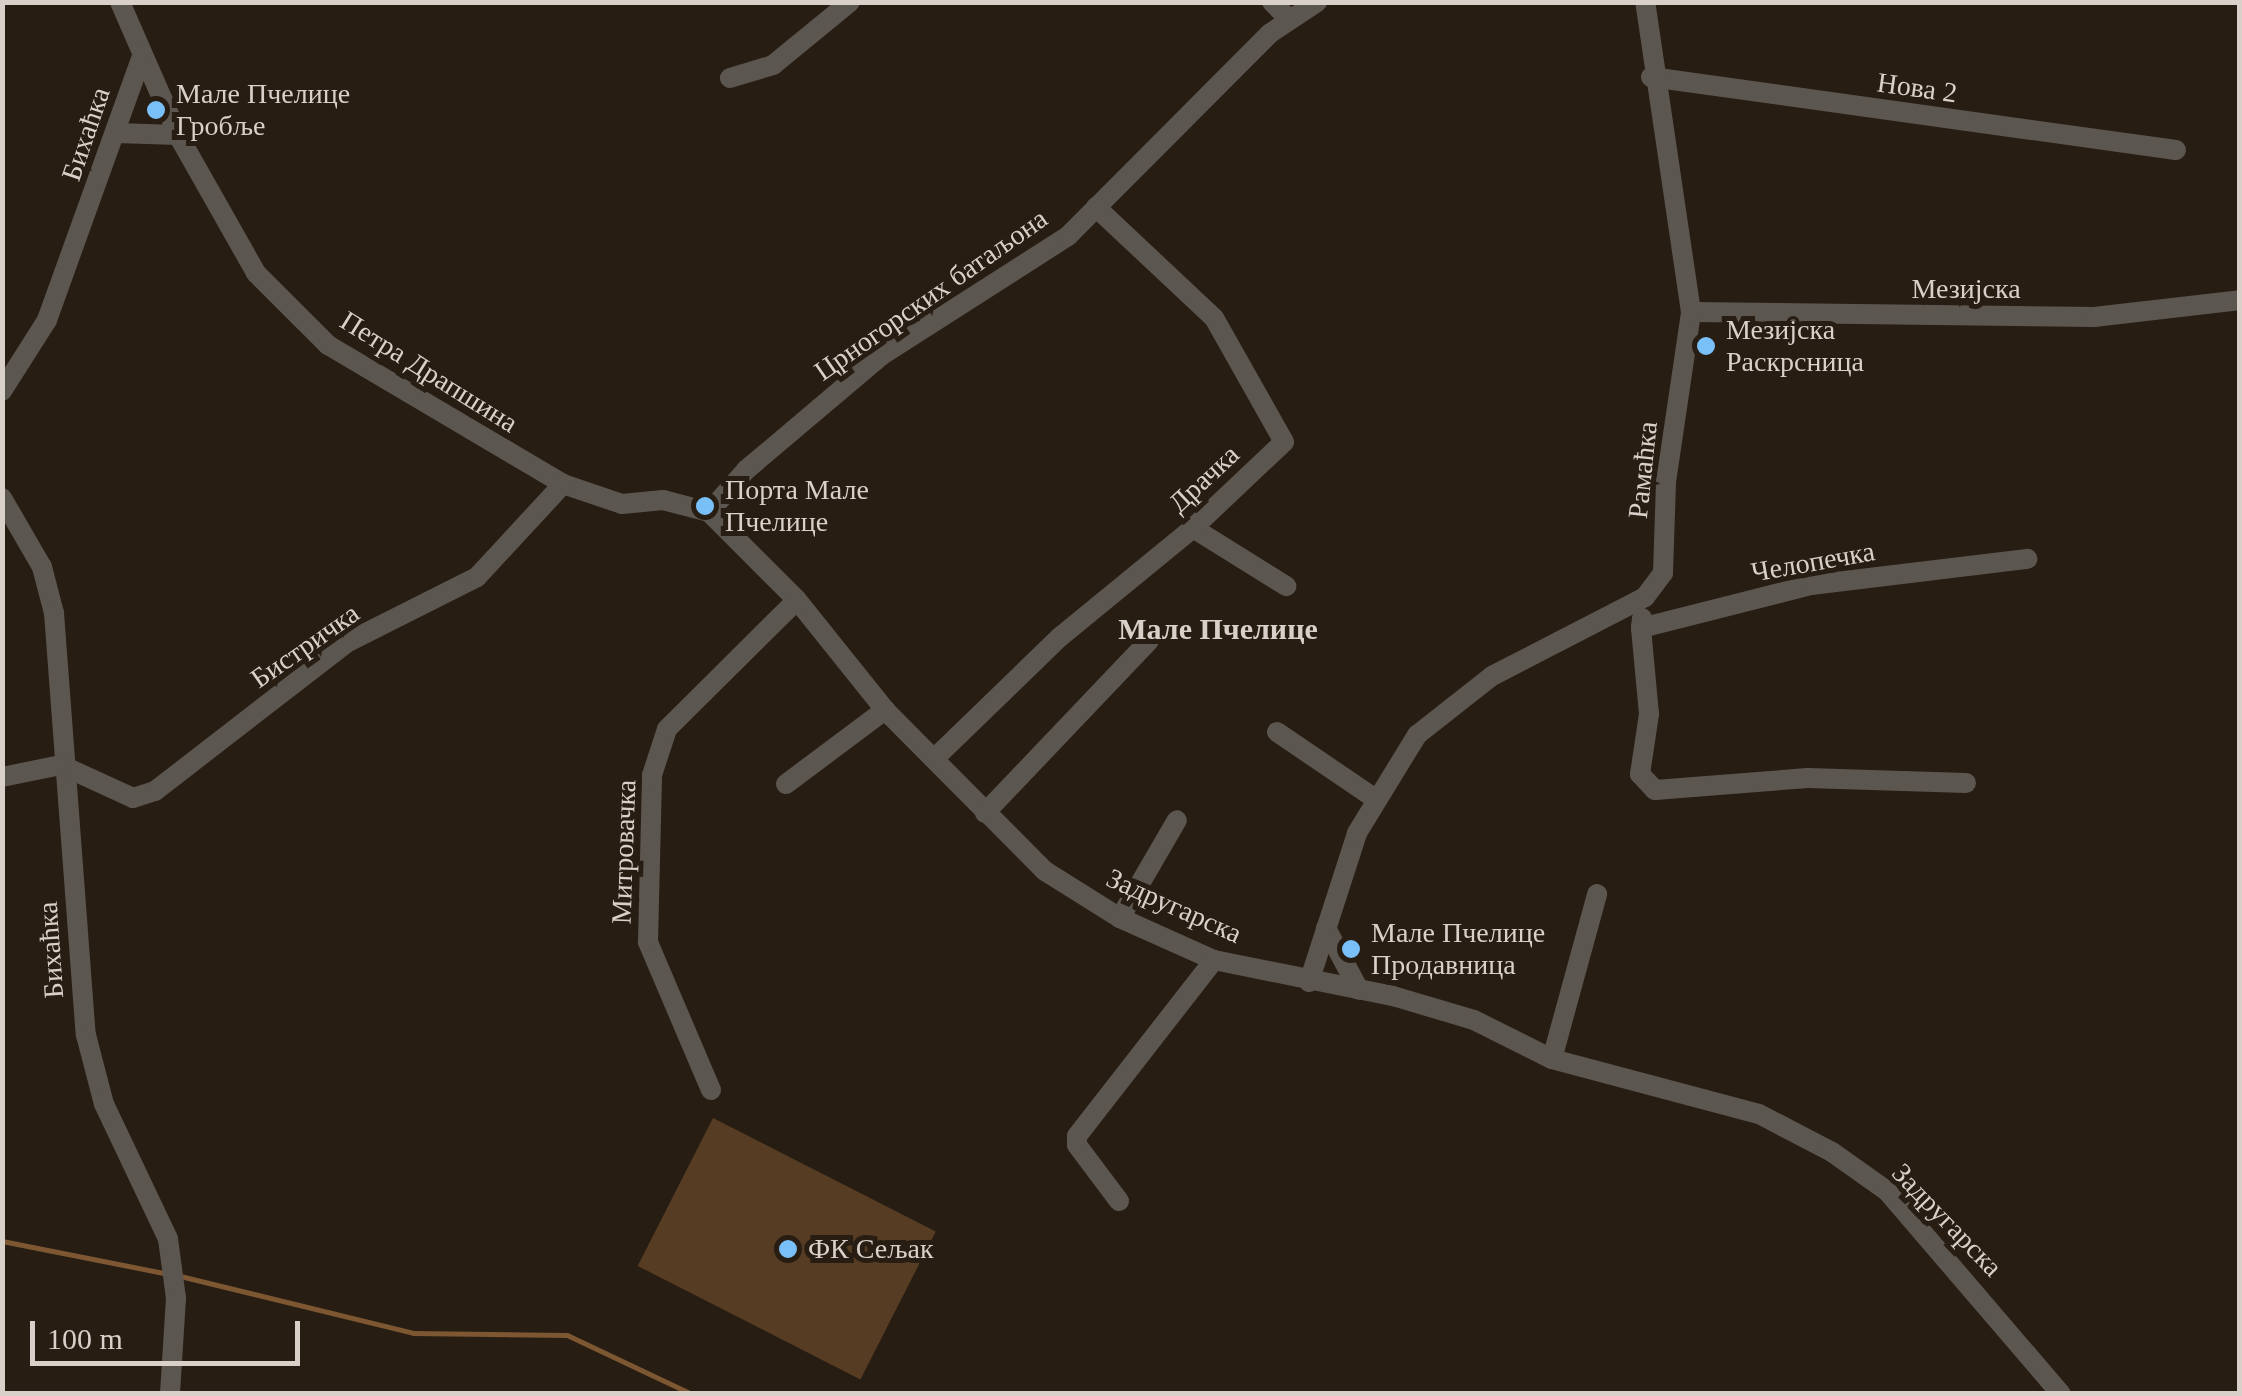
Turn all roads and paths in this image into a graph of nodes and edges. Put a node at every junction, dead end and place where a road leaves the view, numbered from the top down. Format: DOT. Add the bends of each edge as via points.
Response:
graph roads {
  1 [pos="120,2"];
  2 [pos="850,2"];
  3 [pos="1272,2"];
  4 [pos="1316,2"];
  5 [pos="1645,2"];
  6 [pos="1290,20"];
  7 [pos="142,56"];
  8 [pos="1651,76"];
  9 [pos="730,78"];
  10 [pos="116,133"];
  11 [pos="178,136"];
  12 [pos="2176,150"];
  13 [pos="1096,207"];
  14 [pos="2240,300"];
  15 [pos="1692,312"];
  16 [pos="2,391"];
  17 [pos="564,484"];
  18 [pos="2,498"];
  19 [pos="709,512"];
  20 [pos="1194,528"];
  21 [pos="2027,560"];
  22 [pos="1286,586"];
  23 [pos="1645,597"];
  24 [pos="797,600"];
  25 [pos="1641,628"];
  26 [pos="1150,640"];
  27 [pos="885,710"];
  28 [pos="1276,732"];
  29 [pos="935,758"];
  30 [pos="62,764"];
  31 [pos="2,778"];
  32 [pos="1966,783"];
  33 [pos="786,784"];
  34 [pos="1374,798"];
  35 [pos="985,814"];
  36 [pos="1177,820"];
  37 [pos="1597,894"];
  38 [pos="1120,918"];
  39 [pos="1326,928"];
  40 [pos="1214,960"];
  41 [pos="1309,982"];
  42 [pos="1358,990"];
  43 [pos="1552,1059"];
  44 [pos="712,1090"];
  45 [pos="1119,1200"];
  46 [pos="170,1394"];
  47 [pos="2062,1394"];
  1 -- 7 [label="street, Петра Драпшина"];
  2 -- 9 [label="street" via="774,65"];
  3 -- 6 [label="street"];
  4 -- 6 [label="street, Црногорских батаљона"];
  5 -- 8 [label="street, Рамаћка"];
  6 -- 13 [label="street, Црногорских батаљона"];
  7 -- 10 [label="street, Бихаћка"];
  7 -- 11 [label="street, Петра Драпшина"];
  8 -- 12 [label="street, Нова 2"];
  8 -- 15 [label="street, Рамаћка"];
  10 -- 11 [label="street"];
  10 -- 16 [label="street, Бихаћка" via="47,320"];
  11 -- 17 [label="street, Петра Драпшина" via="256,273 328,345"];
  13 -- 19 [label="street, Црногорских батаљона" via="1068,236 882,356 746,470"];
  13 -- 20 [label="street, Драчка" via="1214,318 1284,442"];
  14 -- 15 [label="street, Мезијска" via="2094,317"];
  15 -- 23 [label="street, Рамаћка" via="1666,482 1663,573"];
  17 -- 19 [label="street, Петра Драпшина" via="622,504 663,500"];
  17 -- 30 [label="street, Бистричка" via="477,577 348,642 154,790 133,798"];
  18 -- 30 [label="street, Бихаћка" via="42,568 54,614"];
  19 -- 24 [label="street, Задругарска"];
  20 -- 22 [label="street"];
  20 -- 29 [label="street, Драчка" via="1060,638"];
  21 -- 25 [label="street, Челопечка" via="1811,585"];
  23 -- 25 [label="street"];
  23 -- 34 [label="street" via="1492,676 1418,736"];
  24 -- 27 [label="street, Задругарска"];
  24 -- 44 [label="street, Митровачка" via="667,728 652,775 648,942"];
  25 -- 32 [label="street" via="1649,714 1640,774 1655,790 1808,778"];
  26 -- 35 [label="street"];
  27 -- 29 [label="street, Задругарска"];
  27 -- 33 [label="street"];
  28 -- 34 [label="street"];
  29 -- 35 [label="street, Задругарска"];
  30 -- 31 [label="street"];
  30 -- 46 [label="street, Бихаћка" via="86,1035 104,1104 161,1220 174,1275"];
  34 -- 39 [label="street"];
  35 -- 38 [label="street, Задругарска" via="1045,871"];
  36 -- 38 [label="street"];
  37 -- 43 [label="street"];
  38 -- 40 [label="street, Задругарска"];
  39 -- 41 [label="street"];
  39 -- 42 [label="street"];
  40 -- 41 [label="street, Задругарска"];
  40 -- 45 [label="street" via="1077,1136"];
  41 -- 42 [label="street, Задругарска"];
  42 -- 43 [label="street, Задругарска" via="1474,1020"];
  43 -- 47 [label="street, Задругарска" via="1759,1114 1832,1152 1887,1191"];
}
